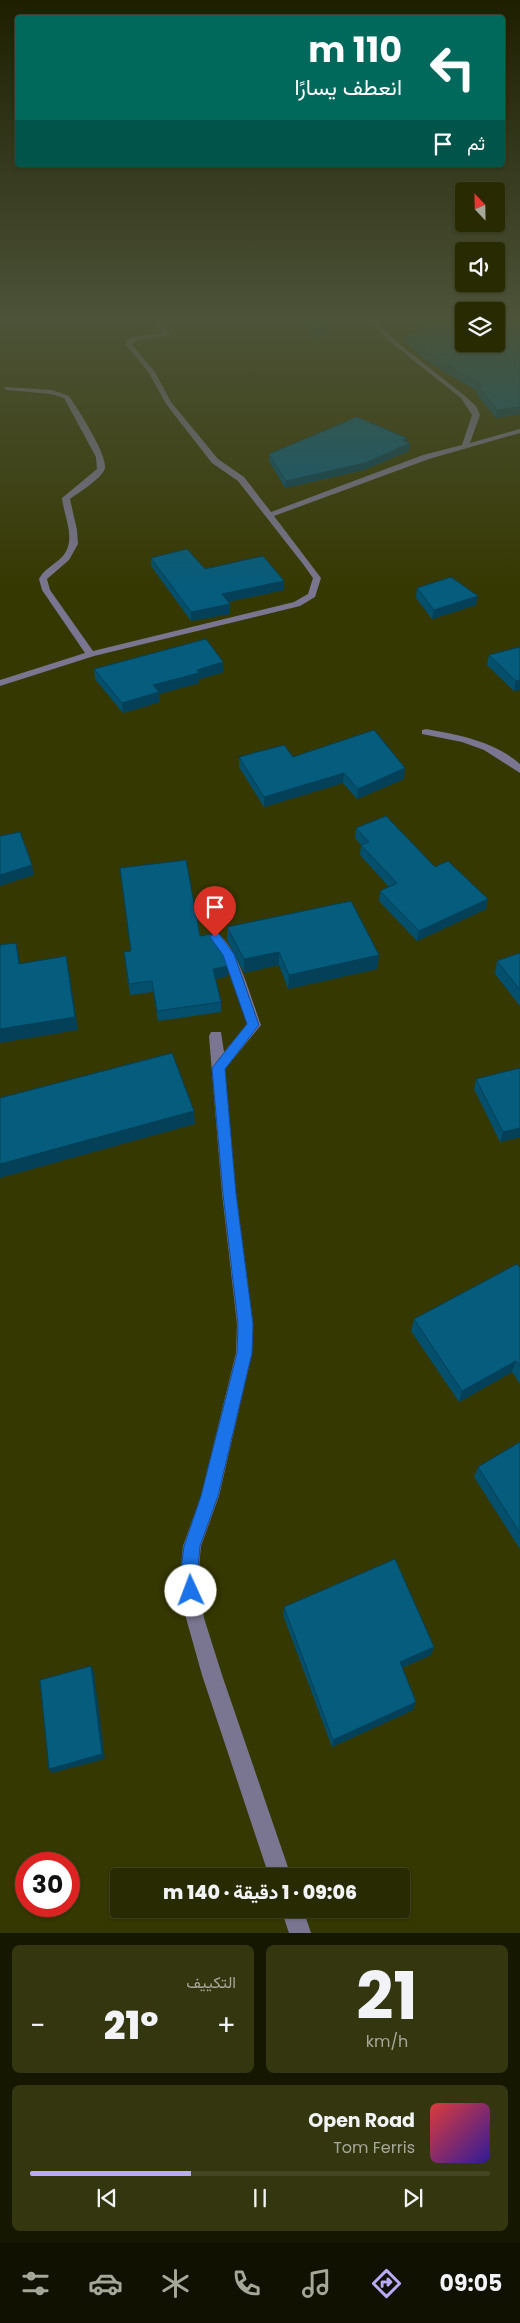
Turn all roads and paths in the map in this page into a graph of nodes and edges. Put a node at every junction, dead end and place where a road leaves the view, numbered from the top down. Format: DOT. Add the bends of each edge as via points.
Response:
graph roads {
  1 [pos="74,411"];
  2 [pos="175,411"];
  3 [pos="474,411"];
  4 [pos="520,430"];
  5 [pos="465,446"];
  6 [pos="269,515"];
  7 [pos="91,654"];
  8 [pos="0,683"];
  9 [pos="426,732"];
  10 [pos="520,770"];
  11 [pos="215,937"];
  12 [pos="216,1036"];
  13 [pos="218,1068"];
  14 [pos="277,1868"];
  15 [pos="295,1918"];
  16 [pos="300,1933"];
  1 -- 7 [label="street" via="100,457 100,469 98,474 66,498 75,537 74,550 43,579 46,590"];
  2 -- 6 [label="street" via="215,461 240,479"];
  3 -- 5 [label="street" via="476,415"];
  4 -- 5 [label="street"];
  5 -- 6 [label="street" via="426,457"];
  6 -- 7 [label="street" via="317,578 312,595 297,604"];
  7 -- 8 [label="street"];
  9 -- 10 [label="street" via="477,743 507,756"];
  11 -- 13 [label="street" via="229,954 254,1025"];
  12 -- 13 [label="street"];
  13 -- 14 [label="street" via="245,1324 244,1353 210,1496 192,1546 189,1578 195,1618 212,1675"];
  15 -- 16 [label="street"];
}
